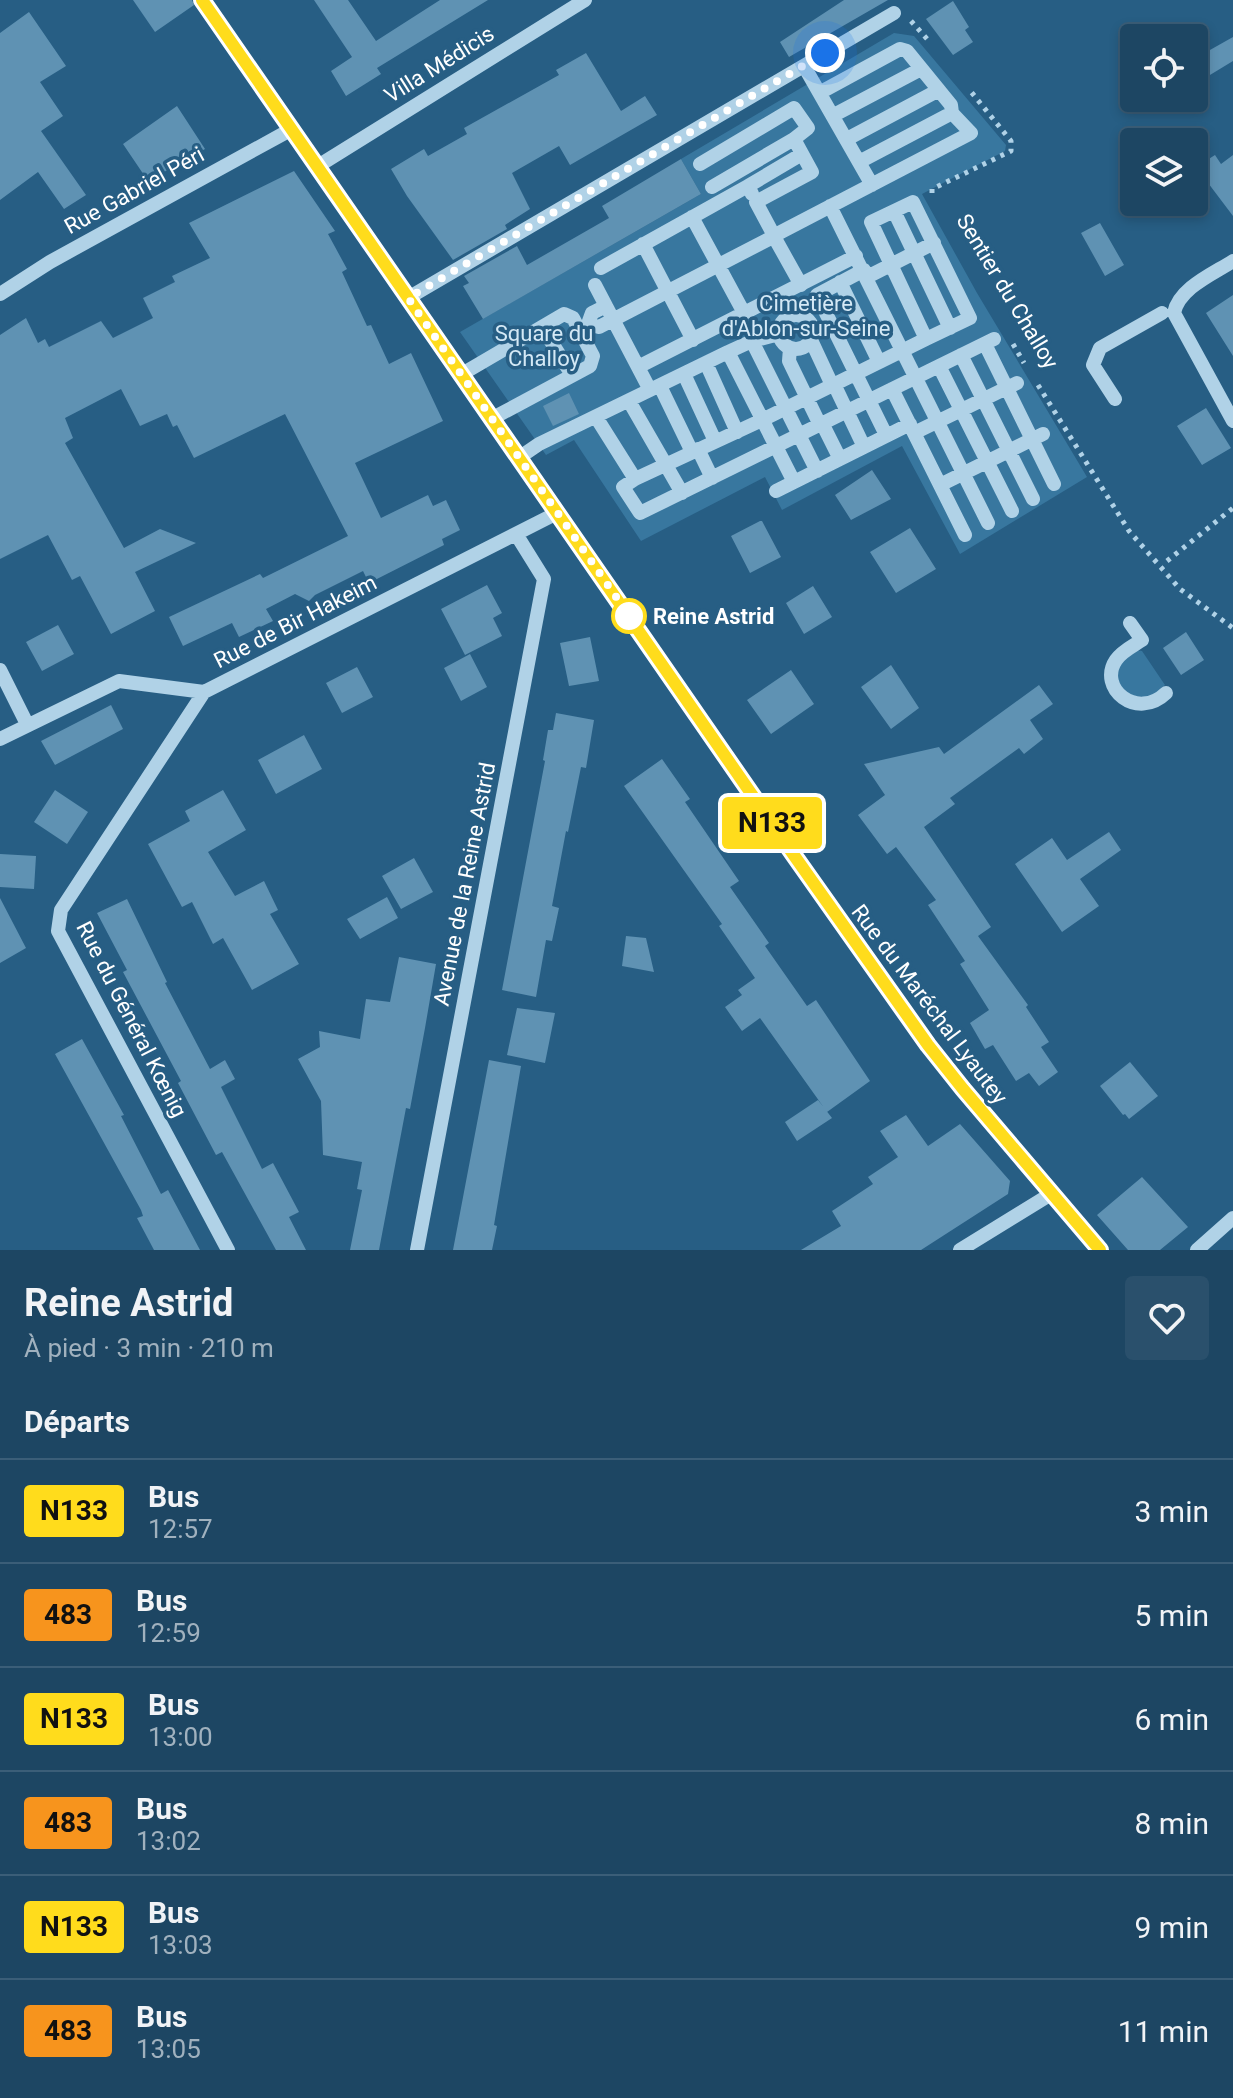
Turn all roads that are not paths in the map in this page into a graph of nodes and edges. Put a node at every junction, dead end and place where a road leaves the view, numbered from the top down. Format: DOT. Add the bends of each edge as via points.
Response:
graph roads {
  1 [pos="202,0"];
  2 [pos="585,0"];
  3 [pos="900,14"];
  4 [pos="804,66"];
  5 [pos="921,69"];
  6 [pos="939,90"];
  7 [pos="821,92"];
  8 [pos="952,113"];
  9 [pos="834,115"];
  10 [pos="292,129"];
  11 [pos="794,139"];
  12 [pos="847,139"];
  13 [pos="802,154"];
  14 [pos="859,162"];
  15 [pos="700,164"];
  16 [pos="318,166"];
  17 [pos="872,185"];
  18 [pos="748,186"];
  19 [pos="712,187"];
  20 [pos="756,202"];
  21 [pos="830,206"];
  22 [pos="894,211"];
  23 [pos="692,217"];
  24 [pos="774,236"];
  25 [pos="934,243"];
  26 [pos="643,244"];
  27 [pos="915,253"];
  28 [pos="1233,261"];
  29 [pos="718,265"];
  30 [pos="892,265"];
  31 [pos="601,268"];
  32 [pos="862,268"];
  33 [pos="840,282"];
  34 [pos="595,285"];
  35 [pos="801,285"];
  36 [pos="667,292"];
  37 [pos="0,294"];
  38 [pos="408,298"];
  39 [pos="606,306"];
  40 [pos="744,313"];
  41 [pos="1162,313"];
  42 [pos="613,320"];
  43 [pos="542,327"];
  44 [pos="584,327"];
  45 [pos="950,328"];
  46 [pos="779,334"];
  47 [pos="926,339"];
  48 [pos="693,340"];
  49 [pos="811,340"];
  50 [pos="752,341"];
  51 [pos="790,348"];
  52 [pos="903,351"];
  53 [pos="728,352"];
  54 [pos="961,355"];
  55 [pos="879,362"];
  56 [pos="706,363"];
  57 [pos="939,366"];
  58 [pos="638,367"];
  59 [pos="856,373"];
  60 [pos="462,374"];
  61 [pos="684,374"];
  62 [pos="572,375"];
  63 [pos="916,378"];
  64 [pos="833,384"];
  65 [pos="1012,386"];
  66 [pos="655,388"];
  67 [pos="892,389"];
  68 [pos="806,398"];
  69 [pos="1115,399"];
  70 [pos="869,400"];
  71 [pos="983,400"];
  72 [pos="629,401"];
  73 [pos="785,409"];
  74 [pos="961,410"];
  75 [pos="847,412"];
  76 [pos="596,417"];
  77 [pos="493,418"];
  78 [pos="762,420"];
  79 [pos="937,421"];
  80 [pos="1233,421"];
  81 [pos="821,424"];
  82 [pos="912,428"];
  83 [pos="737,432"];
  84 [pos="799,435"];
  85 [pos="886,435"];
  86 [pos="1037,437"];
  87 [pos="715,441"];
  88 [pos="776,446"];
  89 [pos="864,447"];
  90 [pos="695,451"];
  91 [pos="1009,451"];
  92 [pos="520,457"];
  93 [pos="840,459"];
  94 [pos="987,462"];
  95 [pos="666,465"];
  96 [pos="817,471"];
  97 [pos="964,474"];
  98 [pos="712,478"];
  99 [pos="635,479"];
  100 [pos="794,482"];
  101 [pos="1054,484"];
  102 [pos="940,485"];
  103 [pos="776,491"];
  104 [pos="682,493"];
  105 [pos="1033,499"];
  106 [pos="1012,511"];
  107 [pos="557,513"];
  108 [pos="988,523"];
  109 [pos="516,534"];
  110 [pos="965,535"];
  111 [pos="1130,623"];
  112 [pos="0,670"];
  113 [pos="204,692"];
  114 [pos="1166,693"];
  115 [pos="27,724"];
  116 [pos="0,739"];
  117 [pos="1051,1194"];
  118 [pos="1233,1218"];
  119 [pos="228,1250"];
  120 [pos="417,1250"];
  121 [pos="960,1250"];
  122 [pos="1100,1250"];
  123 [pos="1197,1250"];
  1 -- 10 [label="street, Rue du Maréchal Lyautey"];
  2 -- 16 [label="street, Villa Médicis"];
  3 -- 4 [label="street"];
  4 -- 7 [label="street"];
  4 -- 38 [label="street"];
  5 -- 6 [label="street"];
  5 -- 7 [label="street" via="900,49"];
  5 -- 9 [label="street"];
  6 -- 8 [label="street"];
  6 -- 12 [label="street"];
  7 -- 9 [label="street"];
  8 -- 14 [label="street"];
  8 -- 17 [label="street" via="971,133"];
  9 -- 12 [label="street"];
  10 -- 16 [label="street, Rue du Maréchal Lyautey"];
  10 -- 37 [label="street, Rue Gabriel Péri"];
  11 -- 13 [label="street"];
  11 -- 15 [label="street" via="808,128 794,108"];
  11 -- 19 [label="street"];
  12 -- 14 [label="street"];
  13 -- 18 [label="street"];
  13 -- 20 [label="street" via="812,172"];
  14 -- 17 [label="street"];
  16 -- 38 [label="street, Rue du Maréchal Lyautey"];
  17 -- 21 [label="street"];
  18 -- 20 [label="street"];
  18 -- 23 [label="street"];
  20 -- 24 [label="street"];
  21 -- 24 [label="street"];
  21 -- 32 [label="street"];
  22 -- 25 [label="street" via="913,202"];
  22 -- 27 [label="street"];
  22 -- 30 [label="street" via="871,222"];
  23 -- 26 [label="street"];
  23 -- 29 [label="street"];
  24 -- 29 [label="street"];
  24 -- 35 [label="street"];
  25 -- 27 [label="street"];
  25 -- 45 [label="street" via="970,318"];
  26 -- 31 [label="street"];
  26 -- 36 [label="street"];
  27 -- 30 [label="street"];
  27 -- 45 [label="street"];
  28 -- 80 [label="street" via="1186,292 1174,313"];
  29 -- 36 [label="street"];
  29 -- 40 [label="street"];
  30 -- 32 [label="street"];
  30 -- 47 [label="street"];
  32 -- 33 [label="street"];
  32 -- 35 [label="street"];
  32 -- 52 [label="street"];
  33 -- 55 [label="street"];
  33 -- 59 [label="street" via="817,295"];
  34 -- 39 [label="street"];
  35 -- 40 [label="street"];
  36 -- 42 [label="street"];
  36 -- 48 [label="street"];
  38 -- 60 [label="street, Rue du Maréchal Lyautey"];
  39 -- 42 [label="street"];
  39 -- 44 [label="street" via="592,313"];
  40 -- 48 [label="street"];
  41 -- 69 [label="street" via="1100,348 1093,365"];
  42 -- 44 [label="street"];
  42 -- 58 [label="street"];
  43 -- 44 [label="street" via="564,314"];
  43 -- 60 [label="street"];
  43 -- 62 [label="street"];
  44 -- 62 [label="street" via="593,356 590,366"];
  45 -- 47 [label="street"];
  46 -- 49 [label="street" via="785,318 802,316 812,329"];
  46 -- 50 [label="street"];
  46 -- 51 [label="street"];
  47 -- 52 [label="street"];
  48 -- 58 [label="street"];
  49 -- 51 [label="street"];
  49 -- 64 [label="street"];
  50 -- 53 [label="street"];
  50 -- 73 [label="street"];
  51 -- 68 [label="street" via="789,361"];
  52 -- 55 [label="street"];
  52 -- 63 [label="street"];
  53 -- 56 [label="street"];
  53 -- 78 [label="street"];
  54 -- 57 [label="street"];
  54 -- 65 [label="street" via="996,340"];
  54 -- 71 [label="street"];
  55 -- 59 [label="street"];
  56 -- 61 [label="street"];
  56 -- 83 [label="street"];
  57 -- 63 [label="street"];
  57 -- 74 [label="street"];
  58 -- 66 [label="street"];
  59 -- 64 [label="street"];
  59 -- 70 [label="street"];
  60 -- 77 [label="street, Rue du Maréchal Lyautey"];
  61 -- 66 [label="street"];
  61 -- 87 [label="street"];
  62 -- 77 [label="street"];
  63 -- 67 [label="street"];
  63 -- 79 [label="street"];
  64 -- 68 [label="street"];
  64 -- 75 [label="street"];
  65 -- 71 [label="street"];
  65 -- 86 [label="street"];
  66 -- 72 [label="street"];
  66 -- 90 [label="street"];
  67 -- 70 [label="street"];
  67 -- 82 [label="street"];
  68 -- 73 [label="street"];
  68 -- 81 [label="street"];
  70 -- 75 [label="street"];
  70 -- 85 [label="street"];
  71 -- 74 [label="street"];
  71 -- 91 [label="street"];
  72 -- 76 [label="street"];
  72 -- 95 [label="street"];
  73 -- 78 [label="street"];
  73 -- 84 [label="street"];
  74 -- 79 [label="street"];
  74 -- 94 [label="street"];
  75 -- 81 [label="street"];
  75 -- 89 [label="street"];
  76 -- 92 [label="street"];
  76 -- 99 [label="street"];
  77 -- 92 [label="street, Rue du Maréchal Lyautey"];
  78 -- 83 [label="street"];
  78 -- 88 [label="street"];
  79 -- 82 [label="street"];
  79 -- 97 [label="street"];
  81 -- 84 [label="street"];
  81 -- 93 [label="street"];
  82 -- 85 [label="street"];
  82 -- 102 [label="street"];
  83 -- 87 [label="street"];
  84 -- 88 [label="street"];
  84 -- 96 [label="street"];
  85 -- 89 [label="street"];
  86 -- 91 [label="street"];
  86 -- 101 [label="street"];
  87 -- 90 [label="street"];
  88 -- 98 [label="street"];
  88 -- 100 [label="street"];
  89 -- 93 [label="street"];
  90 -- 95 [label="street"];
  90 -- 98 [label="street"];
  91 -- 94 [label="street"];
  91 -- 105 [label="street"];
  92 -- 107 [label="street, Rue du Maréchal Lyautey"];
  93 -- 96 [label="street"];
  94 -- 97 [label="street"];
  94 -- 106 [label="street"];
  95 -- 99 [label="street"];
  95 -- 104 [label="street"];
  96 -- 100 [label="street"];
  97 -- 102 [label="street"];
  97 -- 108 [label="street"];
  98 -- 104 [label="street"];
  99 -- 104 [label="street" via="623,487 640,513"];
  100 -- 103 [label="street"];
  102 -- 110 [label="street"];
  107 -- 109 [label="street, Rue de Bir Hakeim"];
  107 -- 117 [label="street, Rue du Maréchal Lyautey" via="945,1068"];
  109 -- 113 [label="street, Rue de Bir Hakeim"];
  109 -- 120 [label="street, Avenue de la Reine Astrid" via="544,579"];
  111 -- 114 [label="street" via="1142,640 1117,658 1111,680 1123,698 1137,704 1147,705"];
  112 -- 115 [label="street"];
  113 -- 115 [label="street, Rue de Bir Hakeim" via="119,681"];
  113 -- 119 [label="street, Rue du Général Kœnig" via="61,910 58,931"];
  115 -- 116 [label="street, Rue de Bir Hakeim"];
  117 -- 121 [label="street"];
  117 -- 122 [label="street, Rue du Maréchal Lyautey"];
  118 -- 123 [label="street"];
}
